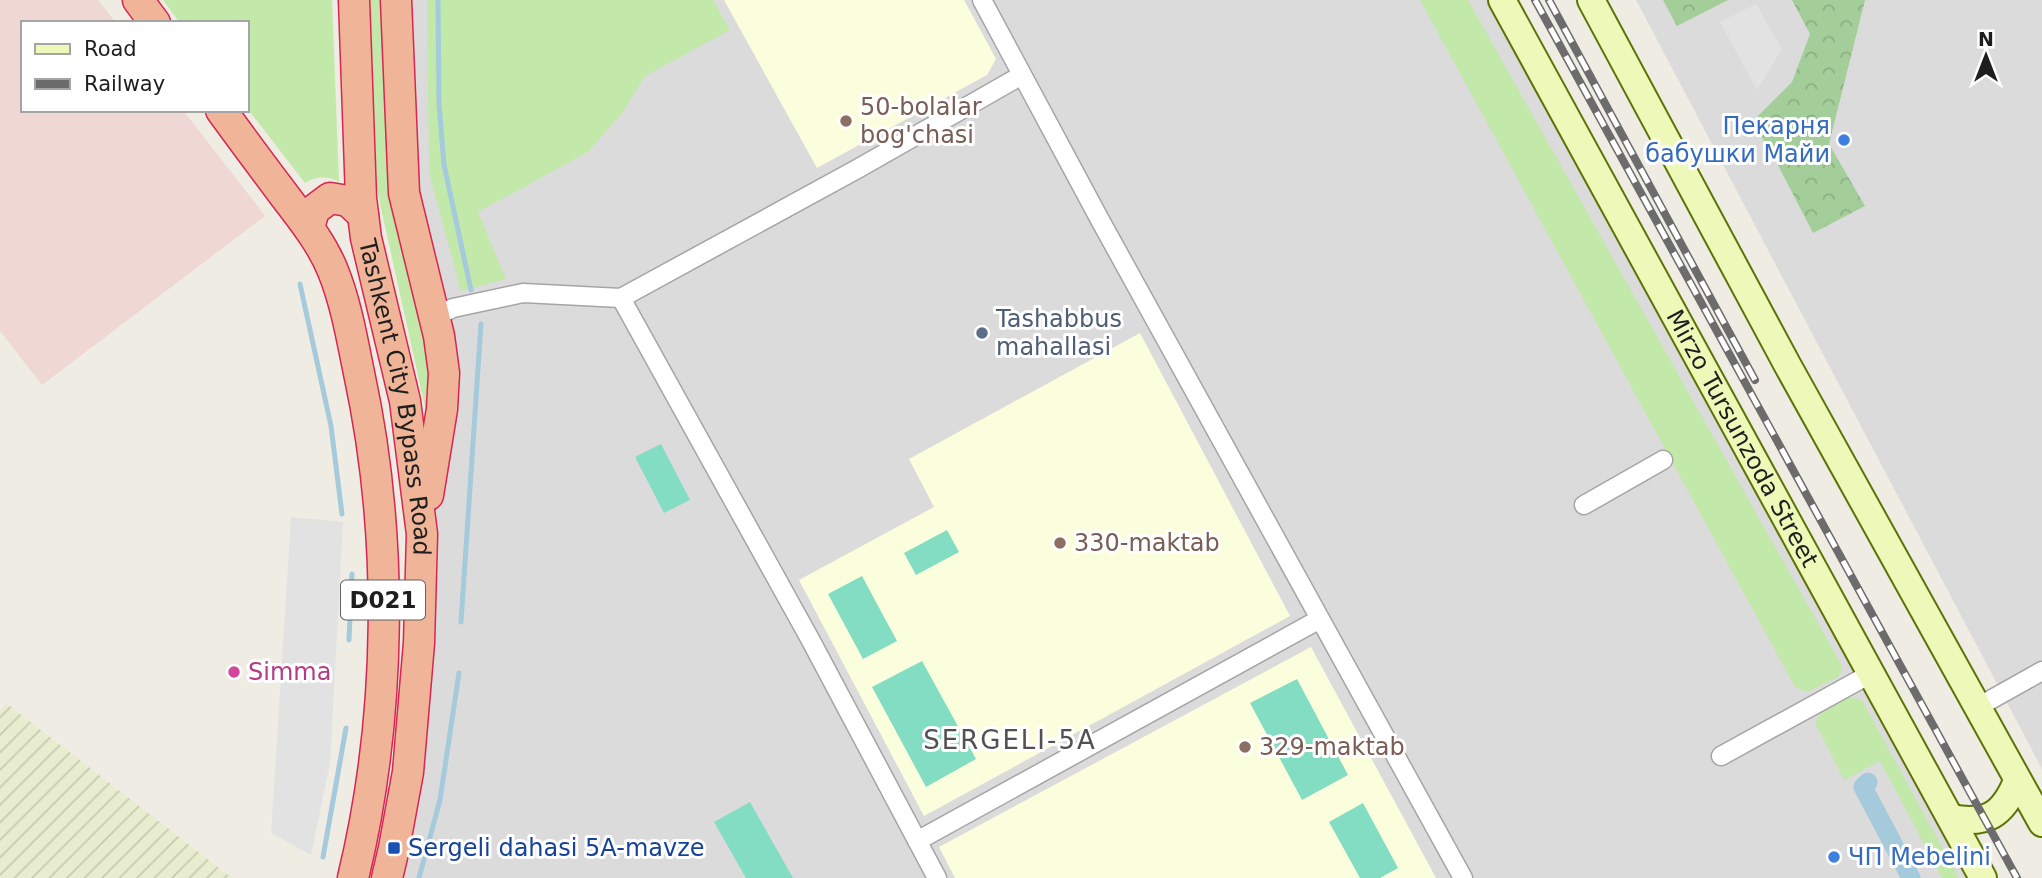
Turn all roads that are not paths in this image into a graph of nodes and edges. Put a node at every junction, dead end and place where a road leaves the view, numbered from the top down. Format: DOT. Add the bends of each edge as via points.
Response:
graph roads {
  1 [pos="138,0"];
  2 [pos="354,0"];
  3 [pos="396,0"];
  4 [pos="982,0"];
  5 [pos="1502,0"];
  6 [pos="1591,0"];
  7 [pos="154,21"];
  8 [pos="1022,75"];
  9 [pos="222,112"];
  10 [pos="363,215"];
  11 [pos="309,228"];
  12 [pos="621,298"];
  13 [pos="434,317"];
  14 [pos="1664,460"];
  15 [pos="1584,505"];
  16 [pos="422,534"];
  17 [pos="1320,619"];
  18 [pos="2042,671"];
  19 [pos="1872,673"];
  20 [pos="1976,708"];
  21 [pos="1721,755"];
  22 [pos="2017,781"];
  23 [pos="1951,818"];
  24 [pos="2042,823"];
  25 [pos="917,841"];
  26 [pos="353,878"];
  27 [pos="387,878"];
  28 [pos="937,878"];
  29 [pos="1463,878"];
  30 [pos="1983,878"];
  1 -- 7 [label="highway"];
  2 -- 10 [label="highway, Tashkent City Bypass Road / D021"];
  3 -- 13 [label="highway" via="404,193"];
  4 -- 8 [label="street"];
  5 -- 19 [label="main road, Mirzo Tursunzoda Street"];
  6 -- 20 [label="main road"];
  8 -- 12 [label="street"];
  8 -- 17 [label="street"];
  9 -- 11 [label="highway, Tashkent City Bypass Road / D021"];
  10 -- 11 [label="highway" via="348,201 330,198 314,210"];
  10 -- 16 [label="highway, Tashkent City Bypass Road / D021" via="405,401"];
  11 -- 26 [label="highway, Tashkent City Bypass Road / D021" via="342,296 380,495 383,597 374,769"];
  12 -- 13 [label="street" via="523,293 453,308"];
  12 -- 25 [label="street"];
  13 -- 16 [label="highway" via="443,390"];
  14 -- 15 [label="street"];
  16 -- 27 [label="highway, Tashkent City Bypass Road / D021" via="408,772"];
  17 -- 25 [label="street"];
  17 -- 29 [label="street"];
  18 -- 20 [label="street"];
  19 -- 21 [label="street"];
  19 -- 23 [label="main road, Mirzo Tursunzoda Street"];
  20 -- 22 [label="main road"];
  22 -- 23 [label="main road" via="2006,803 1989,818"];
  22 -- 24 [label="main road"];
  23 -- 30 [label="main road, Mirzo Tursunzoda Street"];
  25 -- 28 [label="street"];
}
